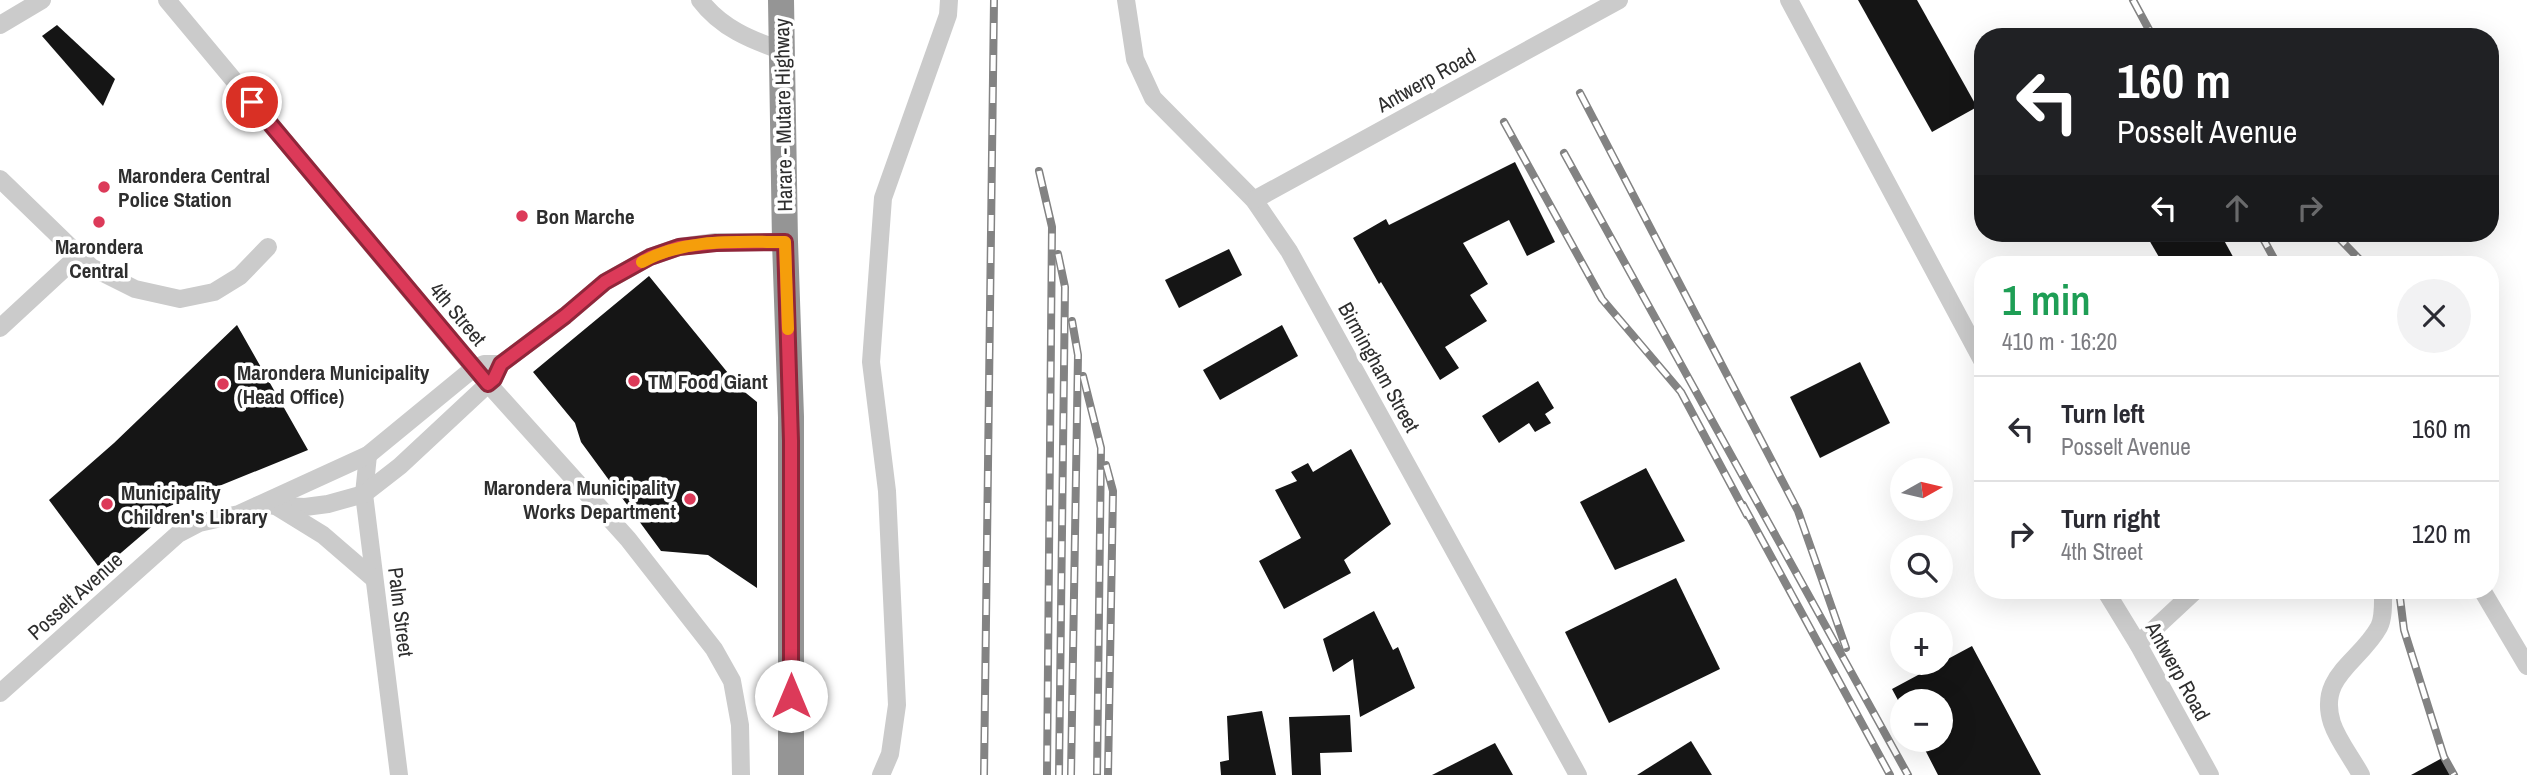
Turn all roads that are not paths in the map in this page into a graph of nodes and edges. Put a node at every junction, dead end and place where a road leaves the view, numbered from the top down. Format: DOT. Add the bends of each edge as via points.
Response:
graph roads {
  1 [pos="42,0"];
  2 [pos="167,0"];
  3 [pos="700,0"];
  4 [pos="781,0"];
  5 [pos="949,0"];
  6 [pos="1125,0"];
  7 [pos="1619,0"];
  8 [pos="1788,0"];
  9 [pos="1,21"];
  10 [pos="783,51"];
  11 [pos="0,179"];
  12 [pos="1254,200"];
  13 [pos="785,242"];
  14 [pos="268,247"];
  15 [pos="79,256"];
  16 [pos="0,328"];
  17 [pos="1974,345"];
  18 [pos="501,364"];
  19 [pos="474,368"];
  20 [pos="488,384"];
  21 [pos="368,455"];
  22 [pos="364,494"];
  23 [pos="267,506"];
  24 [pos="374,579"];
  25 [pos="2111,599"];
  26 [pos="2186,599"];
  27 [pos="2382,599"];
  28 [pos="2487,599"];
  29 [pos="2138,643"];
  30 [pos="2527,666"];
  31 [pos="0,693"];
  32 [pos="399,775"];
  33 [pos="741,775"];
  34 [pos="791,775"];
  35 [pos="881,775"];
  36 [pos="1578,775"];
  37 [pos="2210,775"];
  38 [pos="2361,775"];
  1 -- 9 [label="street"];
  2 -- 19 [label="street, 4th Street"];
  3 -- 10 [label="street" via="710,13 745,37"];
  4 -- 10 [label="highway, Harare - Mutare Highway"];
  5 -- 35 [label="street" via="948,15 883,198 871,362 887,491 897,705 890,754"];
  6 -- 12 [label="street, Birmingham Street" via="1135,59 1153,98"];
  7 -- 12 [label="street, Antwerp Road"];
  8 -- 17 [label="street"];
  10 -- 13 [label="highway, Harare - Mutare Highway"];
  11 -- 15 [label="street"];
  12 -- 36 [label="street, Birmingham Street" via="1289,251"];
  13 -- 18 [label="street, Posselt Avenue" via="704,244 650,257 605,282"];
  13 -- 34 [label="highway, Harare - Mutare Highway" via="791,443"];
  14 -- 15 [label="street" via="240,276 214,292 180,299 135,289"];
  15 -- 16 [label="street"];
  18 -- 19 [label="street, Posselt Avenue"];
  18 -- 20 [label="street, Posselt Avenue"];
  19 -- 20 [label="street, 4th Street"];
  19 -- 21 [label="street, Posselt Avenue"];
  20 -- 22 [label="street, Posselt Avenue" via="400,467"];
  20 -- 33 [label="street, 4th Street" via="628,540 714,649 732,681 740,725"];
  21 -- 22 [label="street, Palm Street"];
  21 -- 23 [label="street, Posselt Avenue"];
  22 -- 23 [label="street, Posselt Avenue" via="316,506"];
  22 -- 24 [label="street, Palm Street"];
  23 -- 24 [label="street" via="332,541"];
  23 -- 31 [label="street, Posselt Avenue" via="199,523 178,534"];
  24 -- 32 [label="street, Palm Street"];
  25 -- 29 [label="street, Antwerp Road"];
  26 -- 29 [label="street"];
  27 -- 38 [label="street" via="2381,625 2335,677 2328,698 2332,723"];
  28 -- 30 [label="street"];
  29 -- 37 [label="street, Antwerp Road"];
}
